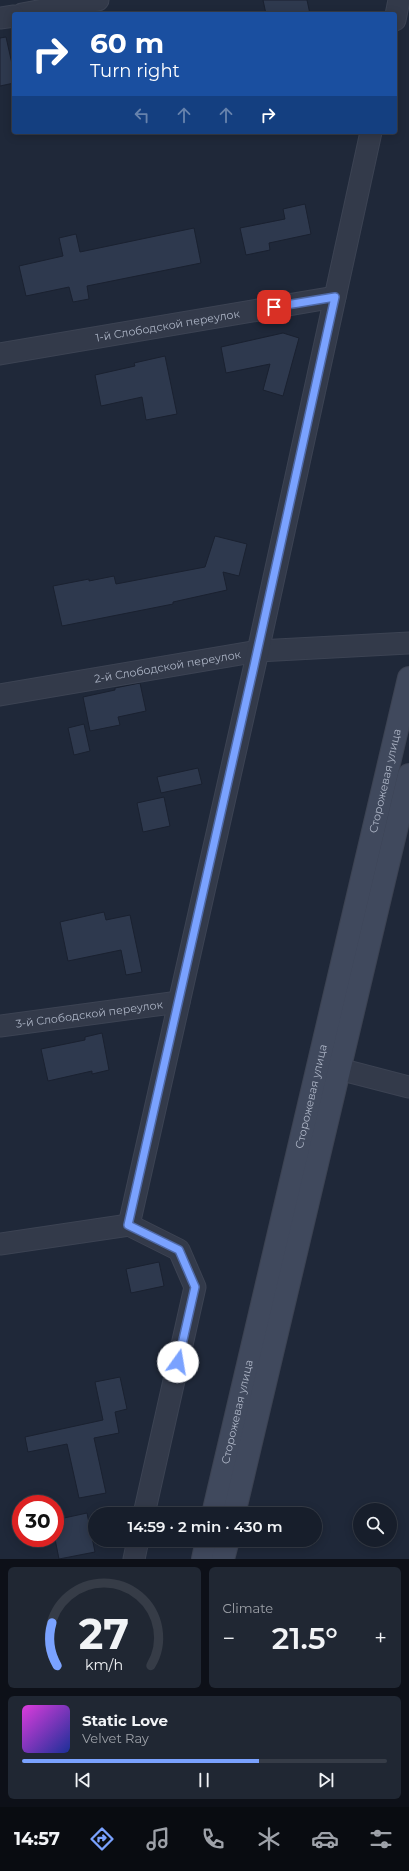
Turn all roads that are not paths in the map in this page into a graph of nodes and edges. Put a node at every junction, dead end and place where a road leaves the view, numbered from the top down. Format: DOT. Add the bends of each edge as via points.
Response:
graph roads {
  1 [pos="98,0"];
  2 [pos="399,0"];
  3 [pos="33,12"];
  4 [pos="397,12"];
  5 [pos="12,16"];
  6 [pos="0,18"];
  7 [pos="371,134"];
  8 [pos="335,297"];
  9 [pos="0,354"];
  10 [pos="409,643"];
  11 [pos="258,651"];
  12 [pos="409,678"];
  13 [pos="0,695"];
  14 [pos="409,775"];
  15 [pos="179,1002"];
  16 [pos="0,1026"];
  17 [pos="339,1069"];
  18 [pos="409,1087"];
  19 [pos="128,1225"];
  20 [pos="0,1244"];
  21 [pos="146,1507"];
  22 [pos="215,1507"];
  23 [pos="236,1507"];
  24 [pos="137,1547"];
  25 [pos="206,1547"];
  26 [pos="226,1547"];
  27 [pos="134,1559"];
  28 [pos="203,1559"];
  29 [pos="223,1559"];
  1 -- 3 [label="street"];
  2 -- 4 [label="street"];
  5 -- 6 [label="street"];
  7 -- 8 [label="street"];
  8 -- 9 [label="street, 1-й Слободской переулок"];
  8 -- 11 [label="street"];
  10 -- 11 [label="street, 2-й Слободской переулок"];
  11 -- 13 [label="street, 2-й Слободской переулок"];
  11 -- 15 [label="street"];
  12 -- 22 [label="main road, Сторожевая улица"];
  14 -- 17 [label="main road, Сторожевая улица"];
  15 -- 16 [label="street, 3-й Слободской переулок"];
  15 -- 19 [label="street"];
  17 -- 18 [label="street"];
  17 -- 23 [label="main road, Сторожевая улица"];
  19 -- 20 [label="street"];
  19 -- 21 [label="street" via="179,1250 195,1287"];
  24 -- 27 [label="street"];
  25 -- 28 [label="main road"];
  26 -- 29 [label="main road"];
}
